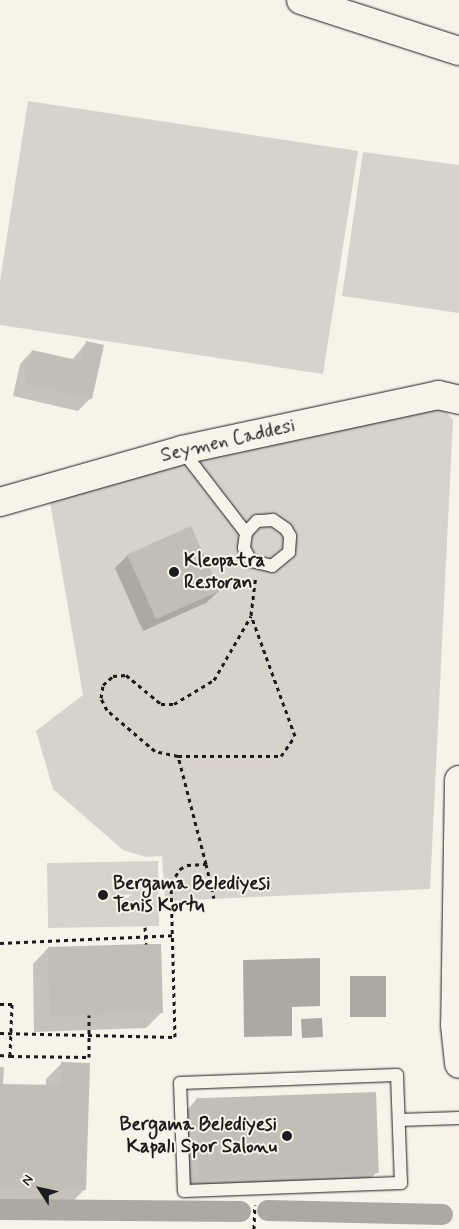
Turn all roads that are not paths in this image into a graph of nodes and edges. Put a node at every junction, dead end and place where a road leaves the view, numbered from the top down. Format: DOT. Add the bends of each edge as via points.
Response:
graph roads {
  1 [pos="300,0"];
  2 [pos="459,51"];
  3 [pos="459,400"];
  4 [pos="182,450"];
  5 [pos="0,502"];
  6 [pos="246,533"];
  7 [pos="459,780"];
  8 [pos="459,1064"];
  9 [pos="459,1118"];
  10 [pos="399,1120"];
  1 -- 2 [label="main road"];
  3 -- 4 [label="main road, Seymen Caddesi" via="438,395"];
  4 -- 5 [label="main road, Seymen Caddesi"];
  4 -- 6 [label="lane"];
  6 -- 6 [label="lane" via="243,541 246,555 258,564 279,563 289,552 290,536 273,520 257,521"];
  7 -- 8 [label="main road" via="455,1025"];
  9 -- 10 [label="lane"];
  10 -- 10 [label="lane" via="397,1074 180,1083 184,1191 401,1183"];
}
